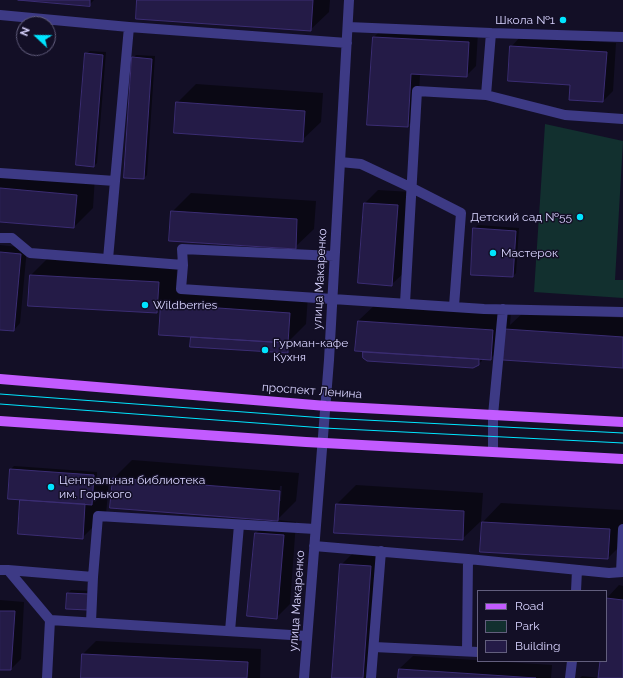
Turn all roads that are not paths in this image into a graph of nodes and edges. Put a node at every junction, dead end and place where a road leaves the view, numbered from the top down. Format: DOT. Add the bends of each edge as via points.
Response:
graph roads {
  1 [pos="349,0"];
  2 [pos="0,15"];
  3 [pos="129,27"];
  4 [pos="348,27"];
  5 [pos="491,33"];
  6 [pos="623,37"];
  7 [pos="347,43"];
  8 [pos="486,95"];
  9 [pos="623,119"];
  10 [pos="340,162"];
  11 [pos="0,173"];
  12 [pos="115,181"];
  13 [pos="412,188"];
  14 [pos="0,238"];
  15 [pos="334,256"];
  16 [pos="108,259"];
  17 [pos="183,265"];
  18 [pos="332,298"];
  19 [pos="405,303"];
  20 [pos="454,306"];
  21 [pos="503,309"];
  22 [pos="623,312"];
  23 [pos="0,379"];
  24 [pos="326,406"];
  25 [pos="493,415"];
  26 [pos="0,421"];
  27 [pos="623,422"];
  28 [pos="322,442"];
  29 [pos="493,452"];
  30 [pos="623,459"];
  31 [pos="239,525"];
  32 [pos="315,529"];
  33 [pos="623,529"];
  34 [pos="314,546"];
  35 [pos="381,551"];
  36 [pos="468,559"];
  37 [pos="4,570"];
  38 [pos="577,570"];
  39 [pos="622,572"];
  40 [pos="93,577"];
  41 [pos="576,590"];
  42 [pos="50,620"];
  43 [pos="91,622"];
  44 [pos="230,631"];
  45 [pos="307,636"];
  46 [pos="374,647"];
  47 [pos="467,651"];
  48 [pos="477,652"];
  49 [pos="572,662"];
  50 [pos="47,678"];
  51 [pos="304,678"];
  52 [pos="371,678"];
  53 [pos="570,678"];
  1 -- 4 [label="street, улица Макаренко"];
  2 -- 3 [label="street"];
  3 -- 7 [label="street"];
  3 -- 12 [label="street"];
  4 -- 5 [label="street"];
  4 -- 7 [label="street, улица Макаренко"];
  5 -- 6 [label="street"];
  5 -- 8 [label="street"];
  7 -- 10 [label="street, улица Макаренко"];
  8 -- 9 [label="street" via="565,115"];
  8 -- 13 [label="street" via="418,90"];
  10 -- 13 [label="street" via="361,164"];
  10 -- 15 [label="street, улица Макаренко"];
  11 -- 12 [label="street"];
  12 -- 16 [label="street"];
  13 -- 19 [label="street"];
  13 -- 20 [label="street" via="460,213"];
  14 -- 16 [label="street" via="12,238 30,254"];
  15 -- 17 [label="street" via="182,249"];
  15 -- 18 [label="street, улица Макаренко"];
  16 -- 17 [label="street"];
  17 -- 18 [label="street" via="181,289"];
  18 -- 19 [label="street"];
  18 -- 24 [label="street, улица Макаренко"];
  19 -- 20 [label="street"];
  20 -- 21 [label="street"];
  21 -- 22 [label="street"];
  21 -- 25 [label="street"];
  23 -- 24 [label="main road, проспект Ленина"];
  24 -- 25 [label="main road, проспект Ленина"];
  24 -- 28 [label="street, улица Макаренко"];
  25 -- 27 [label="main road, проспект Ленина"];
  25 -- 29 [label="street"];
  26 -- 28 [label="main road"];
  28 -- 29 [label="main road"];
  28 -- 32 [label="street, улица Макаренко"];
  29 -- 30 [label="main road"];
  31 -- 32 [label="street"];
  31 -- 40 [label="street" via="98,516"];
  31 -- 44 [label="street"];
  32 -- 34 [label="street, улица Макаренко"];
  33 -- 39 [label="street"];
  34 -- 35 [label="street"];
  34 -- 45 [label="street, улица Макаренко"];
  35 -- 36 [label="street"];
  35 -- 46 [label="street"];
  36 -- 38 [label="street"];
  36 -- 47 [label="street"];
  37 -- 40 [label="street"];
  37 -- 42 [label="street"];
  38 -- 39 [label="street"];
  38 -- 41 [label="street"];
  40 -- 43 [label="street"];
  42 -- 43 [label="street"];
  42 -- 50 [label="street"];
  43 -- 44 [label="street"];
  44 -- 45 [label="street"];
  45 -- 51 [label="street, улица Макаренко"];
  46 -- 47 [label="street"];
  46 -- 52 [label="street"];
  47 -- 48 [label="street"];
  49 -- 53 [label="street"];
}
